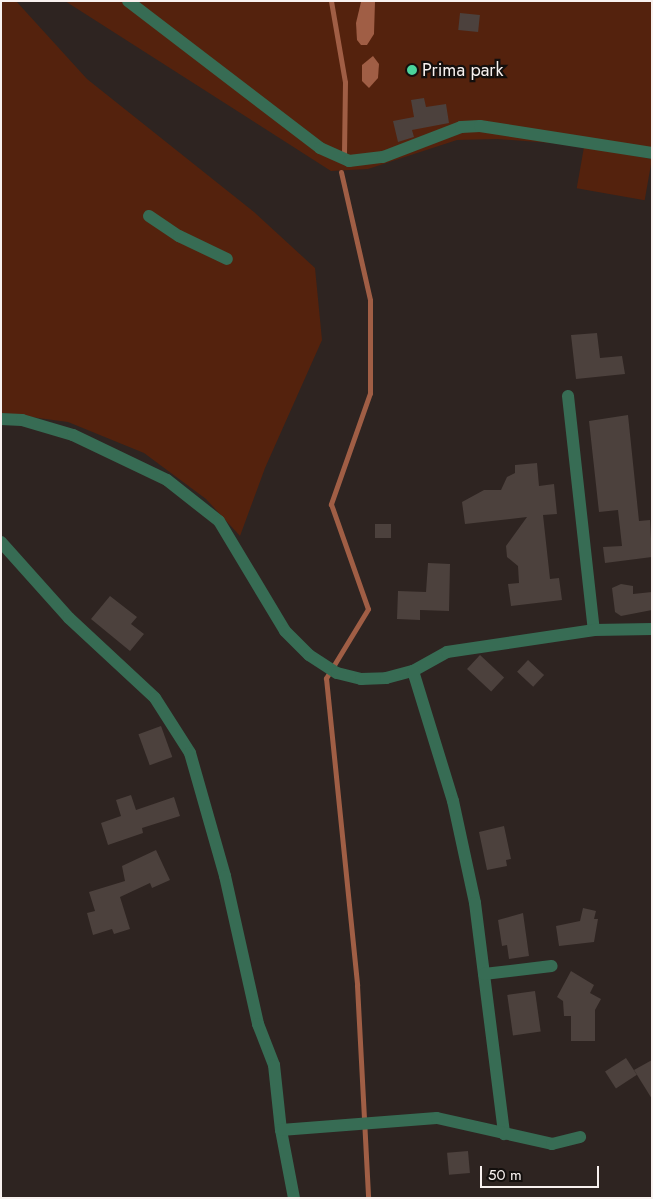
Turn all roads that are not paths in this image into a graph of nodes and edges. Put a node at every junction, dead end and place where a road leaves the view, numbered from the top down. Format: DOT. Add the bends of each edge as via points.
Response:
graph roads {
  1 [pos="128,1"];
  2 [pos="652,153"];
  3 [pos="149,216"];
  4 [pos="227,259"];
  5 [pos="568,396"];
  6 [pos="1,419"];
  7 [pos="1,542"];
  8 [pos="652,629"];
  9 [pos="594,630"];
  10 [pos="413,671"];
  11 [pos="552,966"];
  12 [pos="484,974"];
  13 [pos="281,1130"];
  14 [pos="504,1134"];
  15 [pos="580,1137"];
  16 [pos="294,1198"];
  1 -- 2 [label="street" via="334,157 357,162 383,157 461,127 480,126"];
  3 -- 4 [label="street" via="179,236"];
  5 -- 9 [label="street"];
  6 -- 10 [label="street" via="22,420 73,434 167,480 219,521 285,631 308,655 332,670 361,679 386,678"];
  7 -- 13 [label="street" via="69,618 155,698 190,754 225,876 258,1024 274,1065"];
  8 -- 9 [label="street"];
  9 -- 10 [label="street" via="447,652"];
  10 -- 12 [label="street" via="453,801 475,903"];
  11 -- 12 [label="street"];
  12 -- 14 [label="street"];
  13 -- 14 [label="street" via="376,1120 437,1118"];
  13 -- 16 [label="street"];
  14 -- 15 [label="street" via="552,1144"];
}
